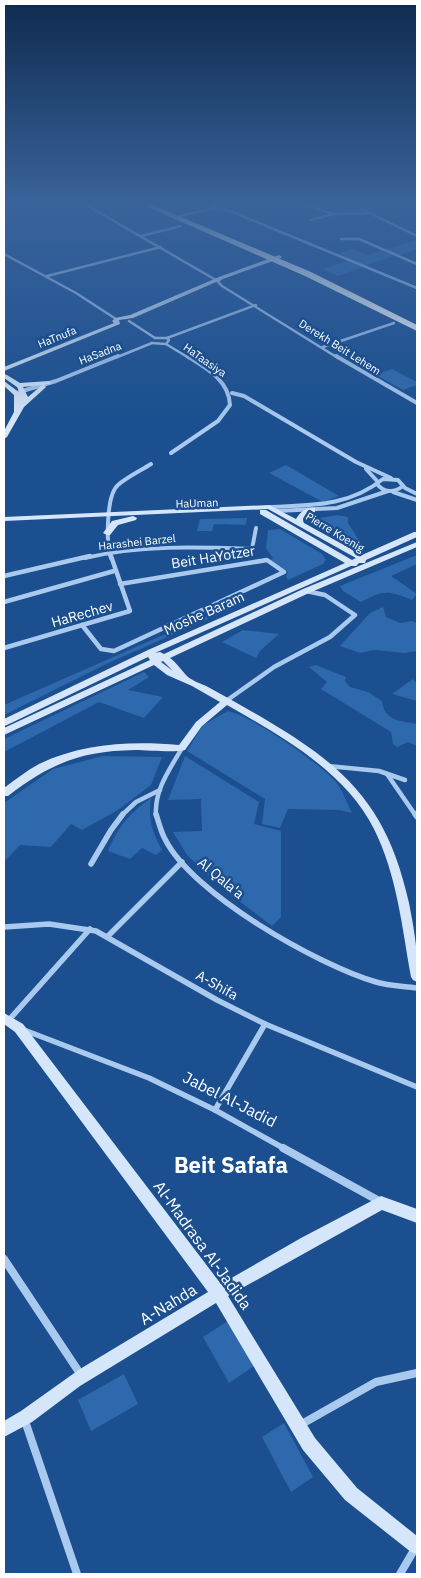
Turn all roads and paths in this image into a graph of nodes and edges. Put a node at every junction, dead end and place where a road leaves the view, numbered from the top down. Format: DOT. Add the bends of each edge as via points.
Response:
graph roads {
  1 [pos="47,276"];
  2 [pos="204,276"];
  3 [pos="227,276"];
  4 [pos="312,276"];
  5 [pos="313,276"];
  6 [pos="386,276"];
  7 [pos="218,279"];
  8 [pos="417,288"];
  9 [pos="256,305"];
  10 [pos="122,320"];
  11 [pos="394,323"];
  12 [pos="417,324"];
  13 [pos="417,328"];
  14 [pos="154,338"];
  15 [pos="167,338"];
  16 [pos="152,343"];
  17 [pos="166,344"];
  18 [pos="323,346"];
  19 [pos="4,375"];
  20 [pos="49,384"];
  21 [pos="20,390"];
  22 [pos="232,393"];
  23 [pos="417,404"];
  24 [pos="23,405"];
  25 [pos="13,422"];
  26 [pos="4,437"];
  27 [pos="171,452"];
  28 [pos="356,462"];
  29 [pos="151,464"];
  30 [pos="391,478"];
  31 [pos="377,483"];
  32 [pos="403,486"];
  33 [pos="389,491"];
  34 [pos="417,494"];
  35 [pos="417,500"];
  36 [pos="270,510"];
  37 [pos="312,510"];
  38 [pos="109,516"];
  39 [pos="137,517"];
  40 [pos="4,519"];
  41 [pos="4,523"];
  42 [pos="301,525"];
  43 [pos="256,528"];
  44 [pos="107,533"];
  45 [pos="417,534"];
  46 [pos="417,544"];
  47 [pos="338,546"];
  48 [pos="384,548"];
  49 [pos="329,551"];
  50 [pos="109,552"];
  51 [pos="361,558"];
  52 [pos="350,563"];
  53 [pos="365,566"];
  54 [pos="114,571"];
  55 [pos="328,572"];
  56 [pos="6,576"];
  57 [pos="120,584"];
  58 [pos="306,591"];
  59 [pos="4,602"];
  60 [pos="82,625"];
  61 [pos="4,648"];
  62 [pos="182,648"];
  63 [pos="152,656"];
  64 [pos="163,656"];
  65 [pos="177,669"];
  66 [pos="186,679"];
  67 [pos="226,701"];
  68 [pos="4,723"];
  69 [pos="4,732"];
  70 [pos="182,748"];
  71 [pos="326,766"];
  72 [pos="387,774"];
  73 [pos="406,780"];
  74 [pos="160,790"];
  75 [pos="4,792"];
  76 [pos="417,817"];
  77 [pos="182,862"];
  78 [pos="91,864"];
  79 [pos="4,926"];
  80 [pos="90,929"];
  81 [pos="108,936"];
  82 [pos="417,977"];
  83 [pos="417,988"];
  84 [pos="10,1023"];
  85 [pos="264,1024"];
  86 [pos="417,1087"];
  87 [pos="215,1110"];
  88 [pos="381,1202"];
  89 [pos="417,1216"];
  90 [pos="4,1259"];
  91 [pos="219,1294"];
  92 [pos="417,1372"];
  93 [pos="82,1376"];
  94 [pos="24,1420"];
  95 [pos="298,1427"];
  96 [pos="4,1429"];
  97 [pos="417,1546"];
  98 [pos="77,1574"];
  99 [pos="400,1574"];
  1 -- 10 [label="street"];
  2 -- 7 [label="street"];
  3 -- 7 [label="street, HaTnufa"];
  4 -- 13 [label="highway"];
  5 -- 12 [label="highway"];
  6 -- 8 [label="street"];
  7 -- 9 [label="street, Derekh Beit Lehem" via="218,283"];
  7 -- 10 [label="street, HaTnufa"];
  9 -- 15 [label="street"];
  9 -- 18 [label="street, Derekh Beit Lehem"];
  10 -- 14 [label="street"];
  10 -- 19 [label="street, HaTnufa"];
  11 -- 18 [label="street"];
  14 -- 15 [label="street"];
  14 -- 16 [label="street" via="150,341"];
  15 -- 17 [label="street"];
  16 -- 17 [label="street"];
  16 -- 20 [label="street, HaSadna"];
  17 -- 22 [label="street, HaTaasiya" via="222,381"];
  18 -- 23 [label="street, Derekh Beit Lehem"];
  19 -- 21 [label="street"];
  20 -- 21 [label="street"];
  20 -- 24 [label="street"];
  21 -- 24 [label="street"];
  21 -- 25 [label="street"];
  22 -- 27 [label="street, HaTaasiya" via="228,410 222,418"];
  22 -- 28 [label="street" via="251,400"];
  24 -- 25 [label="street"];
  25 -- 26 [label="street"];
  28 -- 30 [label="street"];
  28 -- 31 [label="street" via="371,473"];
  29 -- 38 [label="street" via="116,486"];
  30 -- 31 [label="street, HaUman"];
  30 -- 32 [label="street"];
  31 -- 33 [label="street" via="381,489"];
  31 -- 36 [label="street, HaUman" via="332,504"];
  32 -- 33 [label="street, HaUman" via="397,491"];
  32 -- 34 [label="street"];
  33 -- 35 [label="street"];
  33 -- 37 [label="street, HaUman" via="337,508"];
  36 -- 37 [label="street, HaUman"];
  36 -- 38 [label="street"];
  36 -- 39 [label="street, HaUman"];
  36 -- 42 [label="street, Pierre Koenig"];
  36 -- 49 [label="street, Pierre Koenig"];
  37 -- 42 [label="street" via="301,516"];
  38 -- 39 [label="street, HaUman"];
  38 -- 40 [label="street, HaUman"];
  38 -- 41 [label="street, HaUman"];
  38 -- 44 [label="street, HaRechev"];
  39 -- 44 [label="street" via="120,520"];
  42 -- 47 [label="street, Pierre Koenig"];
  43 -- 50 [label="street, Harashei Barzel" via="252,549 181,546"];
  44 -- 50 [label="street, HaRechev"];
  45 -- 48 [label="street, Moshe Baram"];
  46 -- 53 [label="street, Moshe Baram"];
  47 -- 48 [label="street" via="361,550"];
  47 -- 51 [label="street, Pierre Koenig"];
  48 -- 51 [label="street, Moshe Baram"];
  49 -- 52 [label="street, Pierre Koenig"];
  49 -- 55 [label="street" via="335,559"];
  50 -- 54 [label="street, HaRechev"];
  50 -- 56 [label="street, Harashei Barzel"];
  51 -- 52 [label="street, Moshe Baram"];
  51 -- 53 [label="street, Pierre Koenig"];
  52 -- 53 [label="street, Pierre Koenig"];
  52 -- 55 [label="street, Moshe Baram"];
  53 -- 58 [label="street, Moshe Baram"];
  54 -- 57 [label="street, HaRechev"];
  54 -- 59 [label="street"];
  55 -- 63 [label="street, Moshe Baram"];
  57 -- 60 [label="street, HaRechev" via="130,611"];
  57 -- 60 [label="street, Beit HaYotzer" via="267,560 284,572 114,651 101,648"];
  58 -- 62 [label="street, Moshe Baram"];
  58 -- 67 [label="street" via="325,594 355,615 330,637 274,667"];
  60 -- 61 [label="street, HaRechev"];
  62 -- 64 [label="street, Moshe Baram"];
  62 -- 65 [label="street" via="177,657"];
  63 -- 64 [label="street, Moshe Baram"];
  63 -- 66 [label="street" via="163,668"];
  63 -- 68 [label="street, Moshe Baram"];
  63 -- 69 [label="street, Moshe Baram"];
  64 -- 65 [label="street"];
  65 -- 66 [label="street"];
  66 -- 67 [label="street"];
  67 -- 70 [label="street, Al Qala'a" via="199,724"];
  67 -- 71 [label="street"];
  70 -- 74 [label="street, Al Qala'a"];
  70 -- 75 [label="street" via="122,747 71,756 42,767"];
  71 -- 72 [label="street"];
  71 -- 82 [label="street" via="356,794 380,832 391,860"];
  72 -- 73 [label="street"];
  72 -- 76 [label="street"];
  74 -- 77 [label="street, Al Qala'a" via="156,815 161,832"];
  74 -- 78 [label="street" via="137,800 119,816"];
  77 -- 81 [label="street"];
  77 -- 83 [label="street, Al Qala'a" via="247,918 284,940 354,974 377,982"];
  79 -- 80 [label="street, A-Shifa" via="49,924"];
  80 -- 81 [label="street, A-Shifa"];
  80 -- 84 [label="street"];
  81 -- 85 [label="street, A-Shifa"];
  84 -- 87 [label="street, Jabel Al-Jadid" via="149,1078"];
  84 -- 91 [label="street, Al-Madrasa Al-Jadida"];
  85 -- 86 [label="street, A-Shifa"];
  85 -- 87 [label="street"];
  87 -- 88 [label="street, Jabel Al-Jadid"];
  88 -- 89 [label="street, Jabel Al-Jadid"];
  88 -- 91 [label="street, A-Nahda"];
  90 -- 93 [label="street"];
  91 -- 93 [label="street, A-Nahda"];
  91 -- 95 [label="street, Al-Madrasa Al-Jadida"];
  92 -- 95 [label="street" via="376,1382"];
  93 -- 94 [label="street, A-Nahda"];
  94 -- 96 [label="street, A-Nahda"];
  94 -- 98 [label="street"];
  95 -- 97 [label="street, Al-Madrasa Al-Jadida" via="351,1494"];
  97 -- 99 [label="street"];
}
